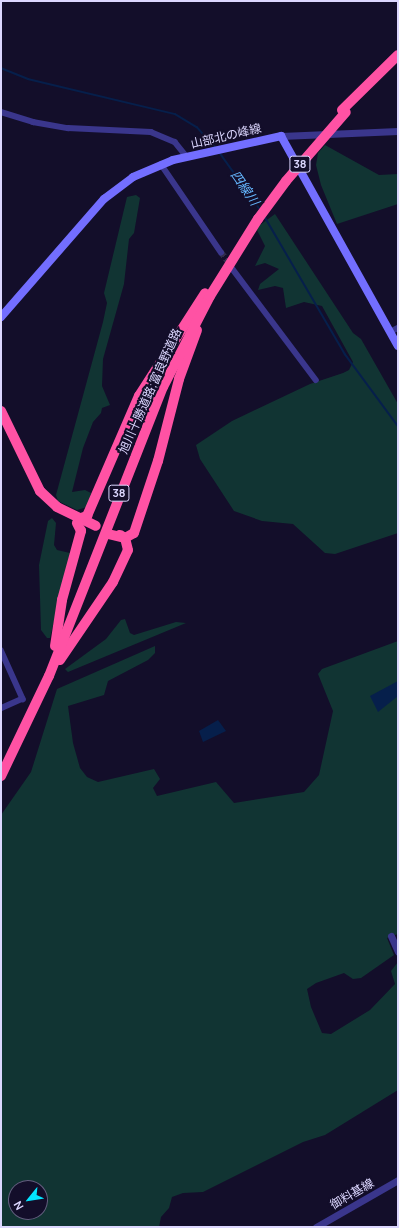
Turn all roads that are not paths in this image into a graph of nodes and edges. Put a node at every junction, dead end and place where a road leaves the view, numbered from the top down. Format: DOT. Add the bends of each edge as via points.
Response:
graph roads {
  1 [pos="398,55"];
  2 [pos="398,62"];
  3 [pos="344,111"];
  4 [pos="1,112"];
  5 [pos="398,131"];
  6 [pos="281,136"];
  7 [pos="187,157"];
  8 [pos="161,164"];
  9 [pos="221,252"];
  10 [pos="232,268"];
  11 [pos="208,295"];
  12 [pos="1,317"];
  13 [pos="398,328"];
  14 [pos="390,332"];
  15 [pos="398,346"];
  16 [pos="316,380"];
  17 [pos="1,411"];
  18 [pos="1,421"];
  19 [pos="78,521"];
  20 [pos="96,527"];
  21 [pos="109,532"];
  22 [pos="125,538"];
  23 [pos="55,646"];
  24 [pos="1,650"];
  25 [pos="49,676"];
  26 [pos="1,709"];
  27 [pos="1,765"];
  28 [pos="1,776"];
  29 [pos="391,936"];
  30 [pos="398,952"];
  31 [pos="398,1180"];
  32 [pos="316,1227"];
  1 -- 3 [label="highway, 旭川十勝道路;富良野道路 / 38"];
  2 -- 3 [label="highway, 旭川十勝道路;富良野道路 / 38"];
  3 -- 11 [label="highway, 旭川十勝道路;富良野道路 / 38" via="306,150 256,217"];
  4 -- 7 [label="street" via="33,122 62,127 151,132 175,142"];
  5 -- 6 [label="street"];
  6 -- 7 [label="main road, 山部北の峰線"];
  6 -- 14 [label="main road"];
  7 -- 8 [label="main road, 山部北の峰線"];
  8 -- 9 [label="street"];
  8 -- 12 [label="main road, 山部北の峰線" via="133,177 104,199"];
  10 -- 16 [label="street"];
  11 -- 19 [label="highway" via="139,396 87,516"];
  11 -- 22 [label="highway, 38" via="179,379 158,461 138,523 134,533"];
  11 -- 23 [label="highway, 旭川十勝道路;富良野道路 / 38" via="142,420"];
  11 -- 25 [label="highway, 旭川十勝道路;富良野道路 / 38" via="147,423"];
  13 -- 14 [label="street"];
  14 -- 15 [label="main road"];
  17 -- 19 [label="highway" via="40,491 57,507"];
  18 -- 19 [label="highway" via="38,496 53,509"];
  19 -- 20 [label="highway"];
  19 -- 23 [label="highway" via="81,531 62,600"];
  21 -- 22 [label="highway"];
  22 -- 25 [label="highway, 38" via="128,550 113,582"];
  23 -- 27 [label="highway, 旭川十勝道路;富良野道路 / 38"];
  24 -- 26 [label="street" via="23,699"];
  25 -- 28 [label="highway, 旭川十勝道路;富良野道路 / 38"];
  29 -- 30 [label="street"];
  31 -- 32 [label="street, 御料基線"];
}
